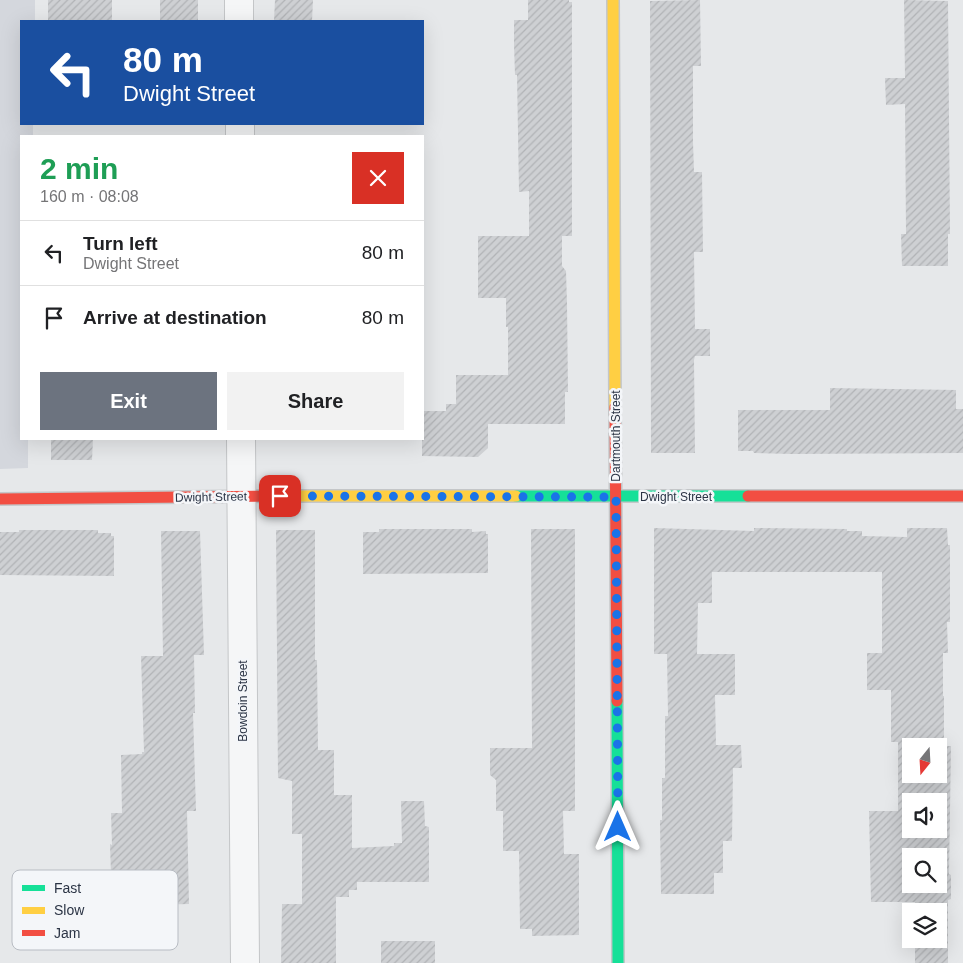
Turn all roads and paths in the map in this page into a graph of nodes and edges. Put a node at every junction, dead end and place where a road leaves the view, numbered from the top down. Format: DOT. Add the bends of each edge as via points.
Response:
graph roads {
  1 [pos="239,0"];
  2 [pos="613,0"];
  3 [pos="239,20"];
  4 [pos="241,440"];
  5 [pos="241,496"];
  6 [pos="963,496"];
  7 [pos="616,497"];
  8 [pos="0,499"];
  9 [pos="244,963"];
  10 [pos="618,963"];
  1 -- 3 [label="street"];
  2 -- 7 [label="street, Dartmouth Street"];
  4 -- 5 [label="street, Bowdoin Street"];
  5 -- 7 [label="street, Dwight Street"];
  5 -- 8 [label="street, Dwight Street"];
  5 -- 9 [label="street, Bowdoin Street"];
  6 -- 7 [label="street, Dwight Street"];
  7 -- 10 [label="street, Dartmouth Street"];
}
